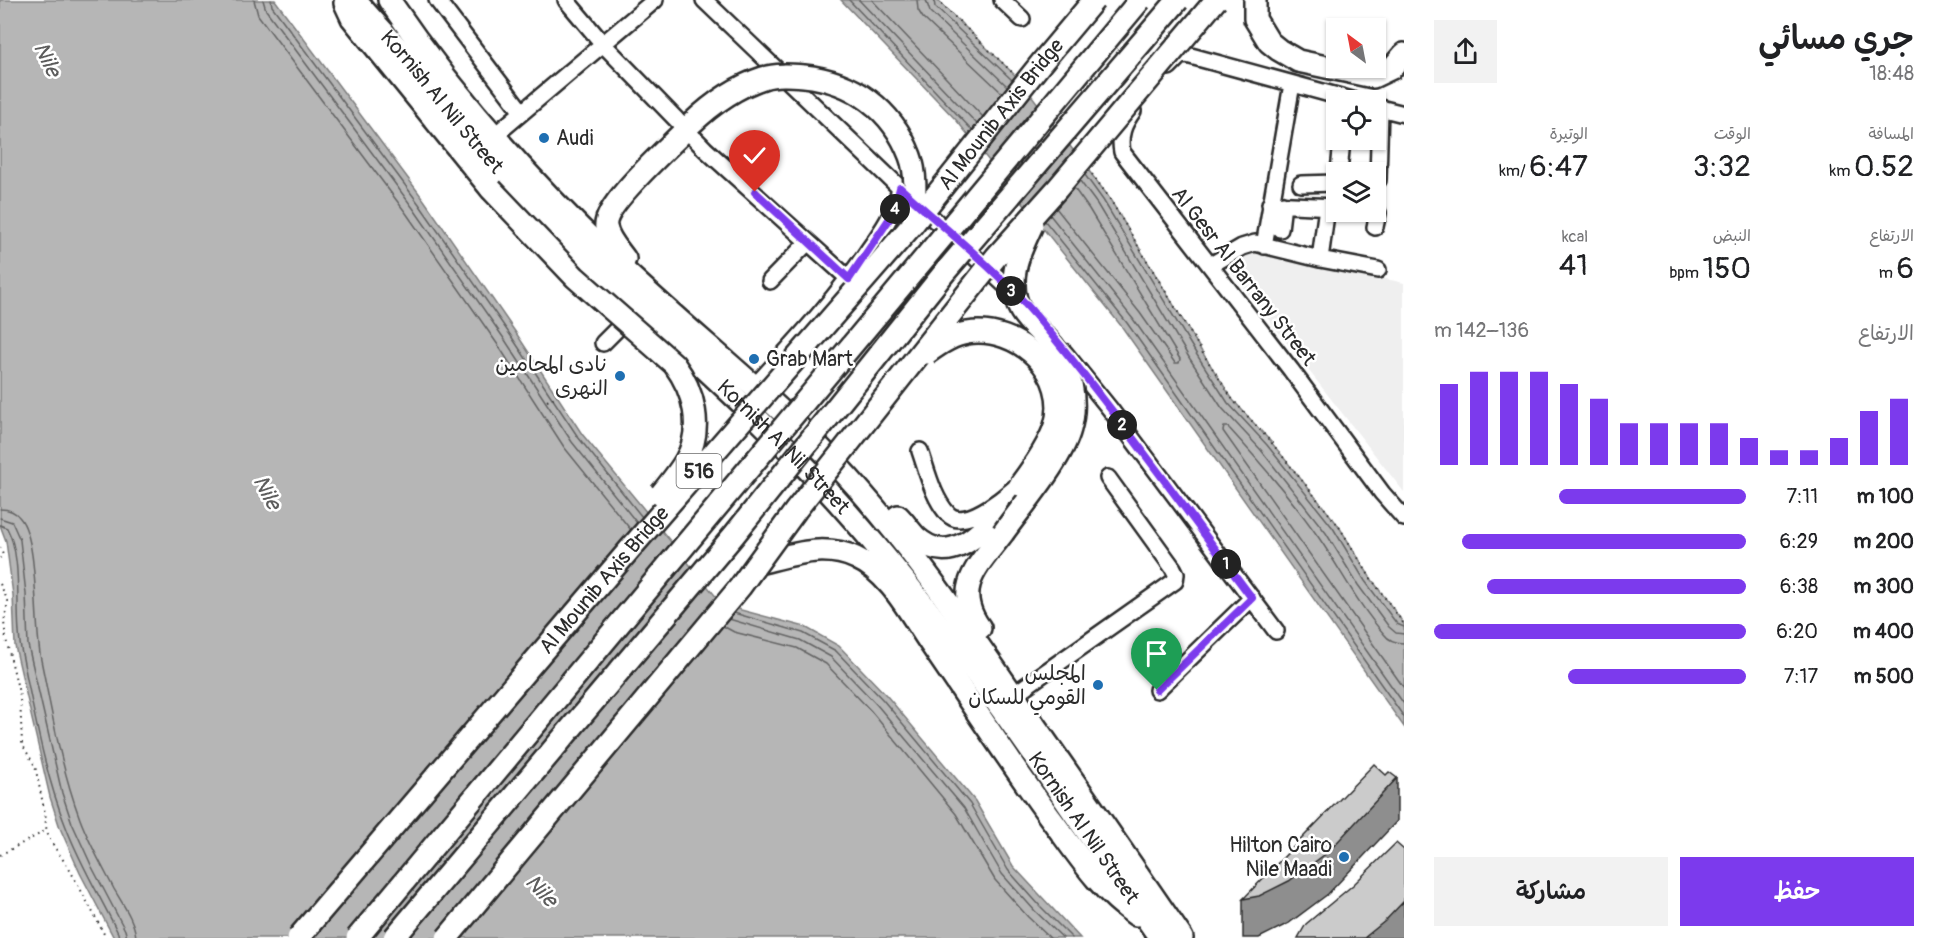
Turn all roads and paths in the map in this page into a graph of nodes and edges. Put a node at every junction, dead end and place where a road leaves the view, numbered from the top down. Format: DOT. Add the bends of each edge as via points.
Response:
graph roads {
  1 [pos="344,0"];
  2 [pos="355,0"];
  3 [pos="389,0"];
  4 [pos="437,0"];
  5 [pos="566,0"];
  6 [pos="655,0"];
  7 [pos="704,0"];
  8 [pos="937,0"];
  9 [pos="1002,0"];
  10 [pos="1094,0"];
  11 [pos="1140,0"];
  12 [pos="1178,0"];
  13 [pos="1216,0"];
  14 [pos="1254,0"];
  15 [pos="1022,19"];
  16 [pos="603,44"];
  17 [pos="1404,54"];
  18 [pos="1019,79"];
  19 [pos="1292,84"];
  20 [pos="1326,94"];
  21 [pos="1391,109"];
  22 [pos="522,112"];
  23 [pos="688,127"];
  24 [pos="494,136"];
  25 [pos="1381,162"];
  26 [pos="1088,169"];
  27 [pos="1326,183"];
  28 [pos="1301,184"];
  29 [pos="900,188"];
  30 [pos="1277,204"];
  31 [pos="1326,207"];
  32 [pos="1036,213"];
  33 [pos="1329,222"];
  34 [pos="1376,222"];
  35 [pos="913,224"];
  36 [pos="1375,227"];
  37 [pos="1280,230"];
  38 [pos="808,242"];
  39 [pos="1264,246"];
  40 [pos="1320,259"];
  41 [pos="1211,266"];
  42 [pos="1378,270"];
  43 [pos="849,279"];
  44 [pos="770,281"];
  45 [pos="644,300"];
  46 [pos="603,344"];
  47 [pos="1067,355"];
  48 [pos="896,382"];
  49 [pos="754,386"];
  50 [pos="557,396"];
  51 [pos="547,401"];
  52 [pos="920,451"];
  53 [pos="835,464"];
  54 [pos="1108,478"];
  55 [pos="1404,518"];
  56 [pos="1002,522"];
  57 [pos="0,547"];
  58 [pos="630,549"];
  59 [pos="0,558"];
  60 [pos="759,563"];
  61 [pos="0,584"];
  62 [pos="1252,598"];
  63 [pos="1404,624"];
  64 [pos="1276,631"];
  65 [pos="1157,690"];
  66 [pos="1012,692"];
  67 [pos="47,830"];
  68 [pos="0,855"];
  69 [pos="1155,931"];
  70 [pos="106,938"];
  71 [pos="298,938"];
  72 [pos="357,938"];
  73 [pos="394,938"];
  74 [pos="447,938"];
  75 [pos="1182,938"];
  1 -- 58 [label="highway, bridge" via="352,18 491,189 575,277 674,364 684,378 695,410 693,445 648,512"];
  2 -- 45 [label="highway, Kornish Al Nil Street" via="550,224"];
  3 -- 24 [label="highway, Kornish Al Nil Street"];
  4 -- 22 [label="street"];
  5 -- 16 [label="street"];
  6 -- 16 [label="street"];
  7 -- 29 [label="street"];
  8 -- 18 [label="path"];
  9 -- 15 [label="street"];
  10 -- 35 [label="highway, Al Mounib Axis Bridge / 516, bridge"];
  11 -- 72 [label="highway, Al Mounib Axis Bridge / 516, bridge"];
  12 -- 73 [label="highway, bridge" via="944,273 734,535"];
  13 -- 32 [label="highway, bridge"];
  14 -- 17 [label="highway" via="1255,19 1263,33 1279,51 1298,61 1373,77 1392,68"];
  16 -- 22 [label="street"];
  16 -- 23 [label="street"];
  19 -- 20 [label="street"];
  19 -- 30 [label="street"];
  19 -- 41 [label="street, Al Gesr Al Barrany Street" via="1180,56 1123,127 1122,152"];
  21 -- 25 [label="street"];
  22 -- 24 [label="street"];
  23 -- 35 [label="highway, bridge" via="722,98 765,77 788,74 837,82 860,92 901,137 911,158"];
  23 -- 38 [label="street"];
  23 -- 45 [label="highway" via="609,212 609,236"];
  24 -- 45 [label="highway, Kornish Al Nil Street" via="612,260"];
  26 -- 63 [label="path" via="1233,400 1272,441 1338,525"];
  27 -- 28 [label="street"];
  29 -- 43 [label="street" via="894,212"];
  29 -- 47 [label="street" via="1006,285"];
  30 -- 31 [label="street"];
  30 -- 37 [label="street"];
  30 -- 39 [label="street"];
  32 -- 48 [label="highway, bridge"];
  32 -- 56 [label="highway, bridge" via="1015,269 1014,294 1024,317 1061,358 1072,385 1073,414 1059,454"];
  33 -- 40 [label="street"];
  34 -- 36 [label="street"];
  35 -- 58 [label="highway, Al Mounib Axis Bridge / 516, bridge"];
  38 -- 43 [label="street"];
  38 -- 44 [label="street"];
  39 -- 40 [label="street"];
  39 -- 41 [label="street" via="1248,244"];
  40 -- 42 [label="street"];
  41 -- 55 [label="street, Al Gesr Al Barrany Street"];
  43 -- 49 [label="street"];
  45 -- 46 [label="street"];
  45 -- 49 [label="highway, Kornish Al Nil Street"];
  45 -- 69 [label="highway, Kornish Al Nil Street" via="837,501 933,614"];
  47 -- 52 [label="street" via="1054,368 1061,407 1048,449 1020,484 1003,498 964,519 950,517 936,494"];
  47 -- 62 [label="street"];
  48 -- 56 [label="highway, bridge" via="946,340 966,333 988,332 1009,337 1028,348 1043,364 1053,383 1055,426"];
  48 -- 60 [label="highway, bridge"];
  49 -- 53 [label="highway, Kornish Al Nil Street"];
  50 -- 51 [label="path"];
  53 -- 56 [label="highway" via="869,485 931,548 948,550"];
  53 -- 66 [label="highway, Kornish Al Nil Street" via="894,531"];
  54 -- 66 [label="street" via="1173,568 1175,581"];
  56 -- 66 [label="highway" via="972,575 966,595 970,614 1006,669"];
  57 -- 59 [label="path"];
  58 -- 71 [label="highway, Al Mounib Axis Bridge / 516, bridge"];
  60 -- 69 [label="highway" via="817,550 837,551 874,569 908,610 1104,889"];
  60 -- 74 [label="highway, bridge"];
  61 -- 67 [label="path" via="8,601 4,622 20,697 22,744 35,766"];
  62 -- 64 [label="street"];
  62 -- 65 [label="street"];
  66 -- 75 [label="highway, Kornish Al Nil Street"];
  67 -- 68 [label="path"];
  67 -- 70 [label="path"];
}
